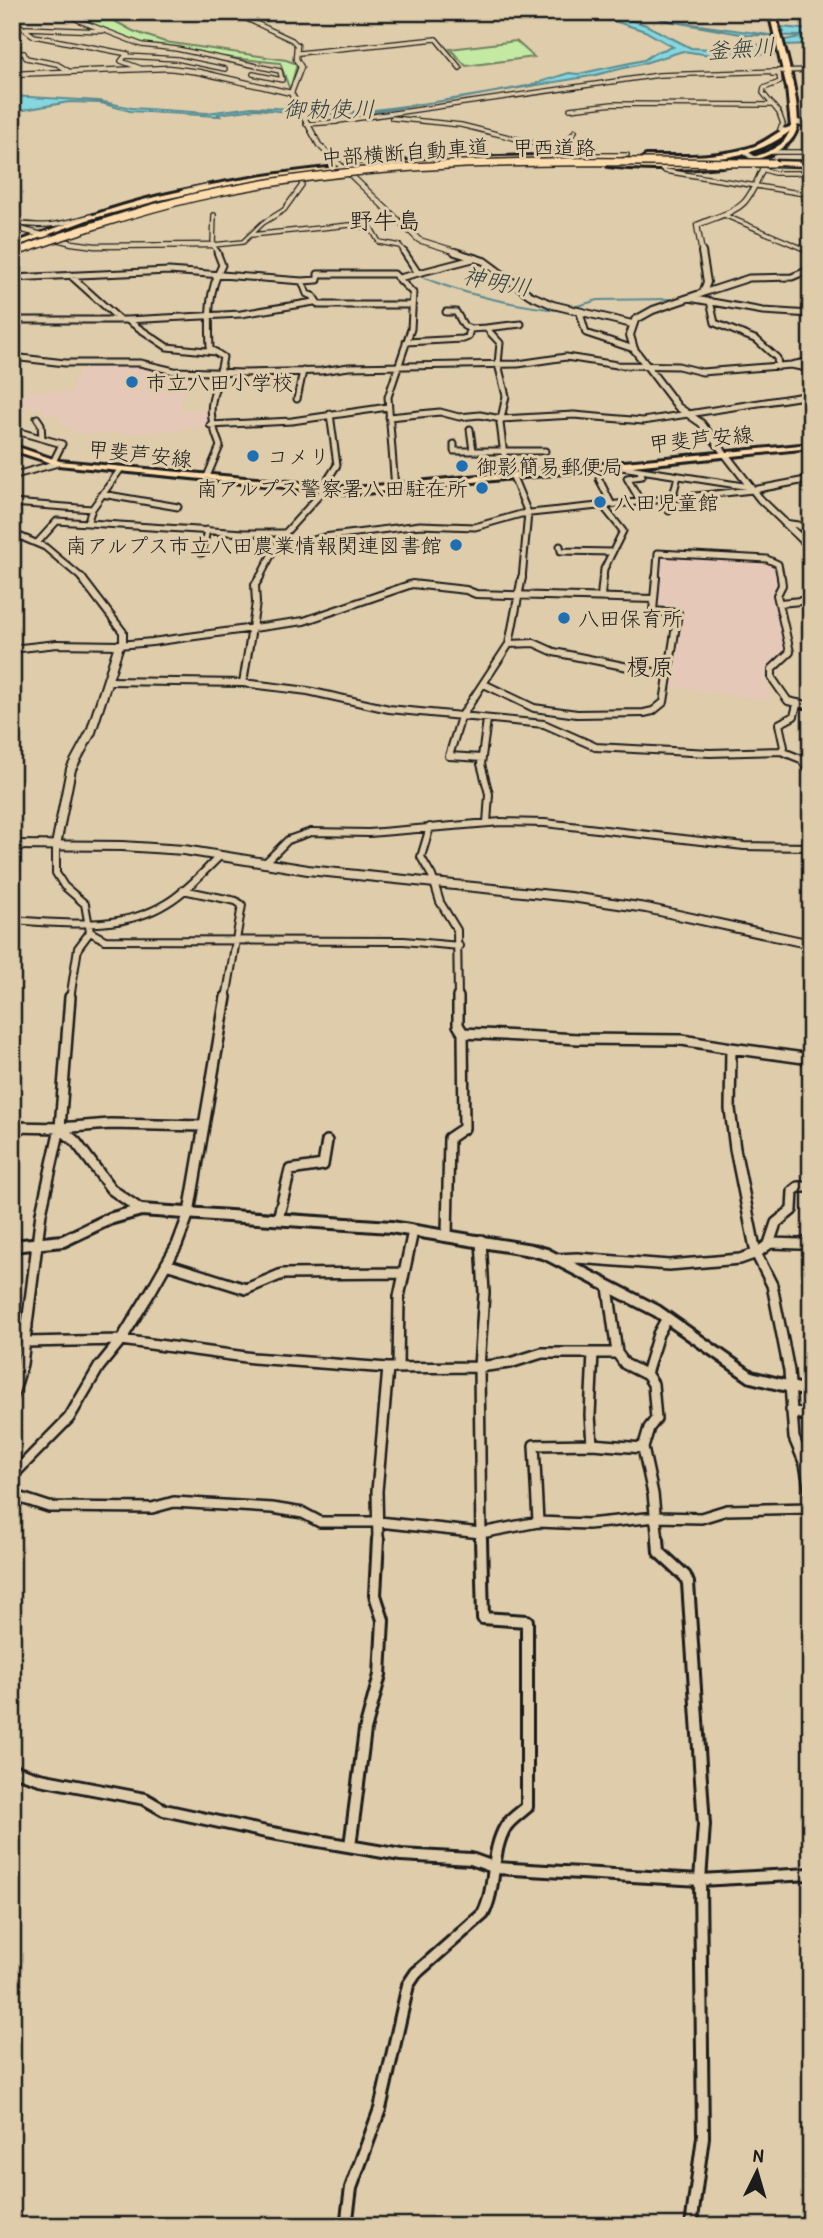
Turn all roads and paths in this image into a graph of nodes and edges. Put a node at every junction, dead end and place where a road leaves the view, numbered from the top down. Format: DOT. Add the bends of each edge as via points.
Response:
graph roads {
  1 [pos="24,12"];
  2 [pos="66,12"];
  3 [pos="232,12"];
  4 [pos="772,12"];
  5 [pos="12,15"];
  6 [pos="12,20"];
  7 [pos="16,27"];
  8 [pos="105,32"];
  9 [pos="142,45"];
  10 [pos="297,46"];
  11 [pos="12,53"];
  12 [pos="299,53"];
  13 [pos="127,55"];
  14 [pos="237,62"];
  15 [pos="140,68"];
  16 [pos="264,68"];
  17 [pos="460,68"];
  18 [pos="225,69"];
  19 [pos="68,70"];
  20 [pos="786,71"];
  21 [pos="811,71"];
  22 [pos="12,74"];
  23 [pos="253,74"];
  24 [pos="687,74"];
  25 [pos="214,75"];
  26 [pos="240,81"];
  27 [pos="291,93"];
  28 [pos="772,105"];
  29 [pos="570,110"];
  30 [pos="332,122"];
  31 [pos="794,122"];
  32 [pos="305,124"];
  33 [pos="811,125"];
  34 [pos="575,131"];
  35 [pos="787,131"];
  36 [pos="561,151"];
  37 [pos="743,151"];
  38 [pos="770,152"];
  39 [pos="811,152"];
  40 [pos="576,156"];
  41 [pos="625,158"];
  42 [pos="755,158"];
  43 [pos="811,164"];
  44 [pos="619,166"];
  45 [pos="342,167"];
  46 [pos="660,167"];
  47 [pos="762,169"];
  48 [pos="811,173"];
  49 [pos="349,174"];
  50 [pos="300,180"];
  51 [pos="206,186"];
  52 [pos="755,187"];
  53 [pos="811,195"];
  54 [pos="214,215"];
  55 [pos="723,215"];
  56 [pos="12,225"];
  57 [pos="41,234"];
  58 [pos="251,235"];
  59 [pos="58,239"];
  60 [pos="213,245"];
  61 [pos="12,246"];
  62 [pos="811,252"];
  63 [pos="12,256"];
  64 [pos="477,258"];
  65 [pos="811,269"];
  66 [pos="418,273"];
  67 [pos="70,275"];
  68 [pos="214,276"];
  69 [pos="12,278"];
  70 [pos="399,278"];
  71 [pos="302,281"];
  72 [pos="703,293"];
  73 [pos="689,298"];
  74 [pos="710,301"];
  75 [pos="314,302"];
  76 [pos="412,305"];
  77 [pos="446,312"];
  78 [pos="580,313"];
  79 [pos="811,314"];
  80 [pos="206,316"];
  81 [pos="119,319"];
  82 [pos="12,320"];
  83 [pos="127,320"];
  84 [pos="521,324"];
  85 [pos="632,324"];
  86 [pos="486,328"];
  87 [pos="470,329"];
  88 [pos="406,342"];
  89 [pos="634,349"];
  90 [pos="216,352"];
  91 [pos="12,357"];
  92 [pos="811,361"];
  93 [pos="498,364"];
  94 [pos="791,365"];
  95 [pos="645,366"];
  96 [pos="396,367"];
  97 [pos="778,367"];
  98 [pos="811,369"];
  99 [pos="303,371"];
  100 [pos="222,372"];
  101 [pos="811,395"];
  102 [pos="297,399"];
  103 [pos="388,407"];
  104 [pos="330,414"];
  105 [pos="687,414"];
  106 [pos="389,417"];
  107 [pos="37,418"];
  108 [pos="501,419"];
  109 [pos="211,425"];
  110 [pos="470,429"];
  111 [pos="16,431"];
  112 [pos="42,438"];
  113 [pos="454,443"];
  114 [pos="811,446"];
  115 [pos="12,447"];
  116 [pos="473,451"];
  117 [pos="503,451"];
  118 [pos="545,451"];
  119 [pos="726,454"];
  120 [pos="56,462"];
  121 [pos="615,466"];
  122 [pos="120,470"];
  123 [pos="640,471"];
  124 [pos="12,476"];
  125 [pos="678,476"];
  126 [pos="513,477"];
  127 [pos="206,479"];
  128 [pos="599,479"];
  129 [pos="811,479"];
  130 [pos="751,488"];
  131 [pos="395,489"];
  132 [pos="322,490"];
  133 [pos="103,494"];
  134 [pos="672,498"];
  135 [pos="641,502"];
  136 [pos="12,503"];
  137 [pos="612,505"];
  138 [pos="603,506"];
  139 [pos="178,507"];
  140 [pos="92,509"];
  141 [pos="669,511"];
  142 [pos="528,513"];
  143 [pos="87,523"];
  144 [pos="784,523"];
  145 [pos="207,530"];
  146 [pos="12,533"];
  147 [pos="284,533"];
  148 [pos="811,535"];
  149 [pos="38,542"];
  150 [pos="560,546"];
  151 [pos="811,548"];
  152 [pos="276,550"];
  153 [pos="612,552"];
  154 [pos="202,553"];
  155 [pos="518,594"];
  156 [pos="601,596"];
  157 [pos="653,598"];
  158 [pos="811,600"];
  159 [pos="780,603"];
  160 [pos="252,628"];
  161 [pos="509,644"];
  162 [pos="119,645"];
  163 [pos="12,649"];
  164 [pos="668,675"];
  165 [pos="108,681"];
  166 [pos="243,683"];
  167 [pos="484,684"];
  168 [pos="797,705"];
  169 [pos="811,706"];
  170 [pos="461,717"];
  171 [pos="486,720"];
  172 [pos="781,751"];
  173 [pos="482,758"];
  174 [pos="811,774"];
  175 [pos="487,823"];
  176 [pos="430,827"];
  177 [pos="12,845"];
  178 [pos="56,845"];
  179 [pos="811,848"];
  180 [pos="220,856"];
  181 [pos="264,864"];
  182 [pos="435,884"];
  183 [pos="183,890"];
  184 [pos="12,920"];
  185 [pos="90,928"];
  186 [pos="236,941"];
  187 [pos="811,944"];
  188 [pos="458,946"];
  189 [pos="463,1033"];
  190 [pos="731,1048"];
  191 [pos="811,1059"];
  192 [pos="204,1126"];
  193 [pos="12,1127"];
  194 [pos="60,1128"];
  195 [pos="327,1141"];
  196 [pos="811,1187"];
  197 [pos="141,1210"];
  198 [pos="189,1213"];
  199 [pos="278,1219"];
  200 [pos="414,1231"];
  201 [pos="447,1236"];
  202 [pos="481,1240"];
  203 [pos="811,1241"];
  204 [pos="770,1243"];
  205 [pos="12,1246"];
  206 [pos="36,1246"];
  207 [pos="756,1253"];
  208 [pos="556,1259"];
  209 [pos="166,1264"];
  210 [pos="404,1273"];
  211 [pos="608,1287"];
  212 [pos="667,1318"];
  213 [pos="12,1325"];
  214 [pos="27,1327"];
  215 [pos="121,1339"];
  216 [pos="25,1342"];
  217 [pos="593,1353"];
  218 [pos="617,1353"];
  219 [pos="479,1367"];
  220 [pos="393,1368"];
  221 [pos="646,1374"];
  222 [pos="790,1388"];
  223 [pos="811,1392"];
  224 [pos="12,1398"];
  225 [pos="791,1410"];
  226 [pos="811,1418"];
  227 [pos="592,1444"];
  228 [pos="643,1448"];
  229 [pos="12,1476"];
  230 [pos="12,1495"];
  231 [pos="811,1496"];
  232 [pos="811,1508"];
  233 [pos="656,1517"];
  234 [pos="379,1522"];
  235 [pos="538,1522"];
  236 [pos="481,1533"];
  237 [pos="811,1567"];
  238 [pos="811,1582"];
  239 [pos="12,1770"];
  240 [pos="350,1846"];
  241 [pos="496,1868"];
  242 [pos="811,1874"];
  243 [pos="700,1880"];
  244 [pos="346,2226"];
  245 [pos="691,2226"];
  1 -- 5 [label="street"];
  2 -- 8 [label="street"];
  3 -- 10 [label="street"];
  4 -- 20 [label="main road"];
  6 -- 7 [label="street"];
  7 -- 8 [label="street"];
  7 -- 13 [label="street" via="53,42"];
  8 -- 9 [label="street"];
  9 -- 13 [label="street"];
  9 -- 14 [label="street"];
  10 -- 12 [label="street"];
  11 -- 19 [label="street"];
  12 -- 17 [label="street" via="330,46 436,38"];
  12 -- 27 [label="street" via="296,59 301,68"];
  13 -- 15 [label="street" via="121,61"];
  13 -- 18 [label="street" via="177,58"];
  14 -- 16 [label="street"];
  14 -- 18 [label="street"];
  15 -- 19 [label="street"];
  15 -- 25 [label="street"];
  16 -- 23 [label="street"];
  16 -- 23 [label="street" via="280,71 282,80"];
  18 -- 25 [label="street"];
  19 -- 22 [label="street"];
  20 -- 21 [label="street"];
  20 -- 24 [label="street"];
  20 -- 31 [label="main road"];
  23 -- 26 [label="street"];
  24 -- 28 [label="street" via="779,74 780,82 762,89"];
  24 -- 30 [label="street" via="616,80"];
  25 -- 26 [label="street"];
  26 -- 27 [label="street"];
  27 -- 32 [label="street"];
  28 -- 29 [label="street" via="605,104"];
  28 -- 35 [label="street" via="783,124 780,129"];
  30 -- 32 [label="street"];
  30 -- 36 [label="street" via="439,121"];
  31 -- 33 [label="main road"];
  31 -- 35 [label="main road, 甲西道路"];
  31 -- 38 [label="main road, 甲西道路" via="788,140"];
  32 -- 45 [label="street"];
  34 -- 36 [label="street"];
  35 -- 37 [label="main road, 甲西道路"];
  36 -- 40 [label="street"];
  37 -- 41 [label="main road, 甲西道路"];
  37 -- 42 [label="street"];
  38 -- 39 [label="street"];
  38 -- 42 [label="main road, 甲西道路"];
  40 -- 41 [label="main road, 甲西道路"];
  40 -- 45 [label="main road, 甲西道路"];
  41 -- 44 [label="street"];
  42 -- 46 [label="main road, 甲西道路" via="708,166"];
  42 -- 47 [label="street" via="764,163"];
  43 -- 63 [label="highway, 中部横断自動車道, bridge" via="471,163 328,174 167,204 78,230"];
  44 -- 46 [label="main road, 甲西道路"];
  44 -- 49 [label="main road, 甲西道路" via="484,165"];
  45 -- 49 [label="street"];
  45 -- 57 [label="main road, 甲西道路" via="176,195"];
  46 -- 52 [label="street"];
  47 -- 48 [label="street"];
  47 -- 52 [label="street"];
  49 -- 50 [label="main road, 甲西道路"];
  49 -- 64 [label="street" via="419,240"];
  50 -- 58 [label="street" via="302,185 287,208"];
  50 -- 59 [label="main road, 甲西道路" via="178,203"];
  51 -- 56 [label="street" via="49,229"];
  52 -- 53 [label="street"];
  52 -- 55 [label="street" via="742,207"];
  54 -- 60 [label="street"];
  55 -- 62 [label="street"];
  55 -- 72 [label="street" via="696,225 706,282"];
  56 -- 57 [label="street"];
  57 -- 59 [label="street"];
  57 -- 61 [label="main road, 甲西道路"];
  58 -- 60 [label="street" via="239,244"];
  58 -- 66 [label="street" via="366,227 376,233 379,242 400,246"];
  59 -- 60 [label="street" via="108,246"];
  59 -- 63 [label="main road, 甲西道路"];
  60 -- 68 [label="street" via="222,262"];
  64 -- 66 [label="street"];
  64 -- 78 [label="street" via="530,295"];
  65 -- 72 [label="street" via="792,276 749,278"];
  66 -- 70 [label="street"];
  67 -- 68 [label="street" via="169,271"];
  67 -- 69 [label="street"];
  67 -- 81 [label="street"];
  68 -- 71 [label="street"];
  68 -- 80 [label="street"];
  70 -- 71 [label="street" via="389,273 318,274 318,280"];
  70 -- 76 [label="street" via="413,293"];
  71 -- 75 [label="street"];
  72 -- 73 [label="street"];
  73 -- 74 [label="street"];
  73 -- 85 [label="street" via="641,315"];
  74 -- 79 [label="street"];
  74 -- 97 [label="street" via="715,323 757,340 777,358"];
  75 -- 76 [label="street" via="356,307"];
  75 -- 80 [label="street" via="258,313"];
  76 -- 88 [label="street"];
  77 -- 87 [label="street" via="456,312"];
  78 -- 85 [label="street"];
  78 -- 89 [label="street" via="586,333"];
  80 -- 83 [label="street"];
  80 -- 90 [label="street" via="210,349"];
  81 -- 82 [label="street"];
  81 -- 83 [label="street"];
  83 -- 90 [label="street" via="167,347"];
  84 -- 86 [label="street"];
  85 -- 89 [label="street"];
  86 -- 87 [label="street"];
  86 -- 93 [label="street" via="500,343"];
  87 -- 88 [label="street" via="463,339"];
  88 -- 96 [label="street"];
  89 -- 95 [label="street"];
  90 -- 100 [label="street" via="223,357"];
  91 -- 100 [label="street"];
  92 -- 94 [label="street"];
  93 -- 95 [label="street" via="573,357"];
  93 -- 96 [label="street"];
  93 -- 108 [label="street" via="506,396"];
  94 -- 97 [label="street"];
  94 -- 98 [label="street"];
  95 -- 97 [label="street" via="702,372"];
  95 -- 105 [label="street"];
  96 -- 99 [label="street"];
  96 -- 103 [label="street"];
  99 -- 100 [label="street"];
  99 -- 102 [label="street"];
  100 -- 109 [label="street" via="208,404"];
  101 -- 105 [label="street"];
  103 -- 104 [label="street"];
  103 -- 106 [label="street"];
  104 -- 109 [label="street"];
  104 -- 132 [label="street" via="337,465"];
  105 -- 108 [label="street" via="643,421 574,415"];
  105 -- 119 [label="street" via="701,423"];
  106 -- 108 [label="street" via="440,412"];
  106 -- 131 [label="street"];
  107 -- 112 [label="street"];
  108 -- 117 [label="street"];
  109 -- 127 [label="street" via="220,446"];
  110 -- 116 [label="street"];
  111 -- 112 [label="street"];
  112 -- 120 [label="street" via="62,444"];
  113 -- 116 [label="street" via="454,450"];
  114 -- 119 [label="main road, 甲斐芦安線"];
  115 -- 120 [label="main road, 甲斐芦安線"];
  116 -- 117 [label="street"];
  117 -- 118 [label="street"];
  117 -- 126 [label="street"];
  119 -- 121 [label="main road, 甲斐芦安線"];
  119 -- 130 [label="street"];
  120 -- 122 [label="main road, 甲斐芦安線"];
  120 -- 124 [label="street"];
  121 -- 123 [label="street"];
  121 -- 126 [label="main road, 甲斐芦安線"];
  122 -- 127 [label="main road, 甲斐芦安線"];
  122 -- 133 [label="street"];
  123 -- 125 [label="street"];
  123 -- 135 [label="street" via="642,476 628,478"];
  125 -- 130 [label="street"];
  125 -- 134 [label="street"];
  126 -- 131 [label="main road, 甲斐芦安線"];
  126 -- 142 [label="street"];
  127 -- 132 [label="main road, 甲斐芦安線"];
  128 -- 137 [label="street"];
  129 -- 130 [label="street"];
  130 -- 134 [label="street"];
  130 -- 144 [label="street"];
  131 -- 132 [label="main road, 甲斐芦安線"];
  132 -- 147 [label="street"];
  133 -- 139 [label="street"];
  133 -- 140 [label="street"];
  134 -- 135 [label="street"];
  134 -- 141 [label="street"];
  135 -- 137 [label="street"];
  136 -- 140 [label="street"];
  137 -- 138 [label="street"];
  138 -- 142 [label="street"];
  138 -- 153 [label="street" via="623,531"];
  140 -- 143 [label="street"];
  142 -- 152 [label="street" via="475,527 420,525 324,537"];
  142 -- 155 [label="street"];
  143 -- 145 [label="street"];
  143 -- 149 [label="street" via="57,521"];
  144 -- 148 [label="street" via="798,525"];
  144 -- 151 [label="street"];
  145 -- 147 [label="street"];
  145 -- 154 [label="street"];
  146 -- 149 [label="street"];
  147 -- 152 [label="street"];
  149 -- 162 [label="street" via="88,583 122,632"];
  150 -- 153 [label="street" via="561,551"];
  152 -- 160 [label="street" via="254,585"];
  153 -- 156 [label="street" via="604,569"];
  155 -- 156 [label="street"];
  155 -- 160 [label="street" via="476,594 412,584 304,621"];
  155 -- 161 [label="street"];
  156 -- 157 [label="street"];
  157 -- 159 [label="street" via="658,553 773,561 778,564 782,585 777,592"];
  157 -- 164 [label="street" via="653,611 678,613"];
  158 -- 159 [label="street"];
  159 -- 168 [label="street" via="790,652 772,669 772,678 788,701"];
  160 -- 162 [label="street"];
  160 -- 166 [label="street"];
  161 -- 164 [label="street" via="534,643 554,652"];
  161 -- 167 [label="street"];
  162 -- 163 [label="street"];
  162 -- 165 [label="street"];
  164 -- 167 [label="street" via="663,702 644,713 546,710"];
  165 -- 166 [label="street"];
  165 -- 178 [label="street" via="91,732 71,769"];
  166 -- 170 [label="street"];
  167 -- 170 [label="street"];
  168 -- 169 [label="street"];
  168 -- 172 [label="street" via="794,716 779,724 785,747"];
  170 -- 171 [label="street"];
  170 -- 173 [label="street" via="449,756"];
  171 -- 172 [label="street" via="544,724 595,747 703,753"];
  171 -- 173 [label="street"];
  172 -- 174 [label="street" via="801,759"];
  173 -- 175 [label="street" via="489,794"];
  175 -- 176 [label="street"];
  175 -- 179 [label="street" via="545,823"];
  176 -- 181 [label="street" via="310,832 277,846"];
  176 -- 182 [label="street" via="421,853"];
  177 -- 178 [label="street"];
  178 -- 180 [label="street"];
  178 -- 185 [label="street" via="55,870 66,891 85,904"];
  180 -- 181 [label="street"];
  180 -- 183 [label="street"];
  181 -- 182 [label="street"];
  182 -- 187 [label="street" via="646,908"];
  182 -- 188 [label="street" via="457,930"];
  183 -- 185 [label="street" via="166,904 132,918"];
  183 -- 186 [label="street" via="242,905"];
  184 -- 185 [label="street"];
  185 -- 186 [label="street" via="105,940"];
  185 -- 194 [label="street" via="78,948 70,995"];
  186 -- 188 [label="street" via="404,941"];
  186 -- 192 [label="street"];
  188 -- 189 [label="street" via="458,1025"];
  189 -- 190 [label="street" via="682,1040"];
  189 -- 201 [label="street" via="464,1128 449,1138"];
  190 -- 191 [label="street"];
  190 -- 207 [label="street" via="730,1108"];
  192 -- 194 [label="street"];
  192 -- 198 [label="street"];
  193 -- 194 [label="street"];
  194 -- 197 [label="street" via="111,1189"];
  194 -- 206 [label="street"];
  195 -- 199 [label="street" via="323,1164 290,1170"];
  196 -- 204 [label="street" via="793,1191 792,1210 776,1222"];
  197 -- 198 [label="street"];
  197 -- 206 [label="street" via="108,1217 63,1241"];
  198 -- 199 [label="street"];
  198 -- 209 [label="street"];
  199 -- 200 [label="street"];
  200 -- 201 [label="street"];
  200 -- 210 [label="street"];
  201 -- 202 [label="street"];
  202 -- 208 [label="street" via="515,1245"];
  202 -- 219 [label="street" via="484,1293"];
  203 -- 204 [label="street"];
  204 -- 207 [label="street"];
  205 -- 206 [label="street"];
  206 -- 214 [label="street"];
  207 -- 208 [label="street" via="695,1265 607,1262 574,1256"];
  207 -- 222 [label="street" via="772,1285"];
  208 -- 211 [label="street"];
  209 -- 210 [label="street" via="246,1289 282,1274"];
  209 -- 215 [label="street"];
  210 -- 220 [label="street"];
  211 -- 212 [label="street"];
  211 -- 218 [label="street"];
  212 -- 221 [label="street"];
  212 -- 222 [label="street" via="737,1370"];
  213 -- 214 [label="street"];
  214 -- 216 [label="street"];
  215 -- 216 [label="street"];
  215 -- 220 [label="street" via="253,1358"];
  215 -- 229 [label="street" via="69,1418"];
  216 -- 224 [label="street"];
  217 -- 218 [label="street"];
  217 -- 219 [label="street" via="541,1353"];
  217 -- 227 [label="street"];
  218 -- 221 [label="street" via="625,1364"];
  219 -- 220 [label="street"];
  219 -- 236 [label="street"];
  220 -- 234 [label="street" via="377,1491"];
  221 -- 228 [label="street" via="653,1384 656,1419"];
  222 -- 223 [label="street"];
  222 -- 225 [label="street"];
  225 -- 226 [label="street"];
  225 -- 231 [label="street" via="793,1438"];
  227 -- 228 [label="street"];
  227 -- 235 [label="street" via="534,1445"];
  228 -- 233 [label="street"];
  230 -- 234 [label="street" via="49,1507 152,1508 174,1502 271,1508 303,1513 320,1522"];
  232 -- 233 [label="street" via="727,1510 701,1518"];
  233 -- 235 [label="street" via="588,1524"];
  233 -- 243 [label="street" via="659,1552 688,1583 704,1825"];
  234 -- 236 [label="street"];
  234 -- 240 [label="street" via="375,1595 383,1620 380,1675 365,1730"];
  235 -- 236 [label="street"];
  236 -- 241 [label="street" via="483,1618 527,1621 527,1807 507,1825"];
  237 -- 238 [label="street"];
  239 -- 240 [label="street" via="145,1798 164,1810"];
  240 -- 241 [label="street" via="401,1855 450,1856"];
  241 -- 243 [label="street"];
  241 -- 244 [label="street" via="483,1914 415,1973 408,1985 380,2109 351,2188"];
  242 -- 243 [label="street"];
  243 -- 245 [label="street" via="703,2137"];
}
